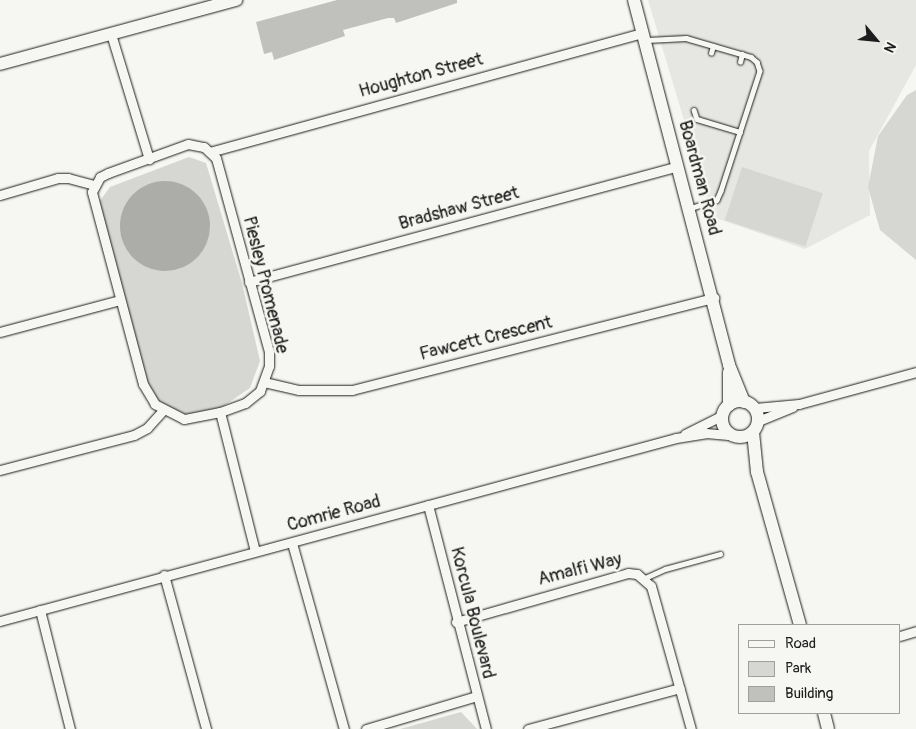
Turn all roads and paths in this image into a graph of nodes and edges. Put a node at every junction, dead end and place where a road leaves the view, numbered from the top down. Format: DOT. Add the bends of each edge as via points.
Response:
graph roads {
  1 [pos="634,0"];
  2 [pos="228,1"];
  3 [pos="111,34"];
  4 [pos="642,37"];
  5 [pos="713,46"];
  6 [pos="711,53"];
  7 [pos="742,54"];
  8 [pos="740,62"];
  9 [pos="0,64"];
  10 [pos="694,110"];
  11 [pos="722,120"];
  12 [pos="720,126"];
  13 [pos="740,132"];
  14 [pos="210,152"];
  15 [pos="149,159"];
  16 [pos="678,166"];
  17 [pos="95,185"];
  18 [pos="0,195"];
  19 [pos="689,209"];
  20 [pos="249,282"];
  21 [pos="714,298"];
  22 [pos="120,300"];
  23 [pos="0,332"];
  24 [pos="729,365"];
  25 [pos="916,372"];
  26 [pos="264,382"];
  27 [pos="799,404"];
  28 [pos="750,405"];
  29 [pos="163,410"];
  30 [pos="726,410"];
  31 [pos="220,412"];
  32 [pos="756,427"];
  33 [pos="734,436"];
  34 [pos="676,438"];
  35 [pos="0,470"];
  36 [pos="757,472"];
  37 [pos="428,505"];
  38 [pos="292,543"];
  39 [pos="255,551"];
  40 [pos="720,554"];
  41 [pos="164,575"];
  42 [pos="645,578"];
  43 [pos="40,610"];
  44 [pos="0,621"];
  45 [pos="456,622"];
  46 [pos="800,624"];
  47 [pos="916,631"];
  48 [pos="901,636"];
  49 [pos="680,688"];
  50 [pos="477,696"];
  51 [pos="824,714"];
  52 [pos="70,729"];
  53 [pos="206,729"];
  54 [pos="344,729"];
  55 [pos="366,729"];
  56 [pos="486,729"];
  57 [pos="528,729"];
  58 [pos="691,729"];
  59 [pos="828,729"];
  1 -- 4 [label="street, Boardman Road"];
  2 -- 3 [label="street"];
  3 -- 9 [label="street"];
  3 -- 15 [label="street"];
  4 -- 5 [label="lane" via="686,38"];
  4 -- 14 [label="street, Houghton Street"];
  4 -- 16 [label="street, Boardman Road"];
  5 -- 6 [label="lane"];
  5 -- 7 [label="lane"];
  7 -- 8 [label="lane"];
  7 -- 13 [label="lane" via="758,62 760,71"];
  10 -- 12 [label="lane" via="697,119"];
  11 -- 12 [label="lane"];
  12 -- 13 [label="lane"];
  13 -- 19 [label="lane" via="717,200"];
  14 -- 15 [label="street" via="197,144 188,144"];
  14 -- 20 [label="street, Piesley Promenade" via="218,166"];
  15 -- 17 [label="street" via="108,173"];
  16 -- 19 [label="street, Boardman Road"];
  16 -- 20 [label="street, Bradshaw Street"];
  17 -- 18 [label="street" via="58,178"];
  17 -- 22 [label="street" via="94,204"];
  19 -- 21 [label="street, Boardman Road"];
  20 -- 26 [label="street, Piesley Promenade" via="269,352"];
  21 -- 24 [label="street, Boardman Road"];
  21 -- 26 [label="street, Fawcett Crescent" via="352,390 299,390"];
  22 -- 23 [label="street"];
  22 -- 29 [label="street" via="143,384 151,400"];
  24 -- 28 [label="street, Boardman Road"];
  24 -- 30 [label="street, Boardman Road"];
  25 -- 27 [label="street"];
  26 -- 31 [label="street" via="260,391 245,403"];
  27 -- 28 [label="street"];
  27 -- 32 [label="street"];
  28 -- 30 [label="street"];
  28 -- 32 [label="street, Boardman Road"];
  29 -- 31 [label="street" via="184,419"];
  29 -- 35 [label="street" via="147,428 134,435"];
  30 -- 33 [label="street, Boardman Road" via="724,426"];
  30 -- 34 [label="street, Comrie Road"];
  31 -- 39 [label="street"];
  32 -- 33 [label="street"];
  32 -- 36 [label="street, Boardman Road"];
  33 -- 34 [label="street, Comrie Road" via="706,433"];
  33 -- 36 [label="street, Boardman Road" via="743,443"];
  34 -- 37 [label="street, Comrie Road"];
  36 -- 46 [label="street, Boardman Road"];
  37 -- 38 [label="street, Comrie Road"];
  37 -- 45 [label="street, Korcula Boulevard"];
  38 -- 39 [label="street, Comrie Road"];
  38 -- 54 [label="street"];
  39 -- 41 [label="street, Comrie Road"];
  40 -- 42 [label="lane"];
  41 -- 43 [label="street, Comrie Road"];
  41 -- 53 [label="street"];
  42 -- 45 [label="street, Amalfi Way" via="628,573"];
  42 -- 49 [label="street, Amalfi Way" via="651,586"];
  43 -- 44 [label="street, Comrie Road"];
  43 -- 52 [label="street"];
  45 -- 50 [label="street, Korcula Boulevard"];
  47 -- 48 [label="street"];
  49 -- 57 [label="street"];
  49 -- 58 [label="street, Amalfi Way"];
  50 -- 55 [label="street"];
  50 -- 56 [label="street, Korcula Boulevard"];
  51 -- 59 [label="street"];
}
